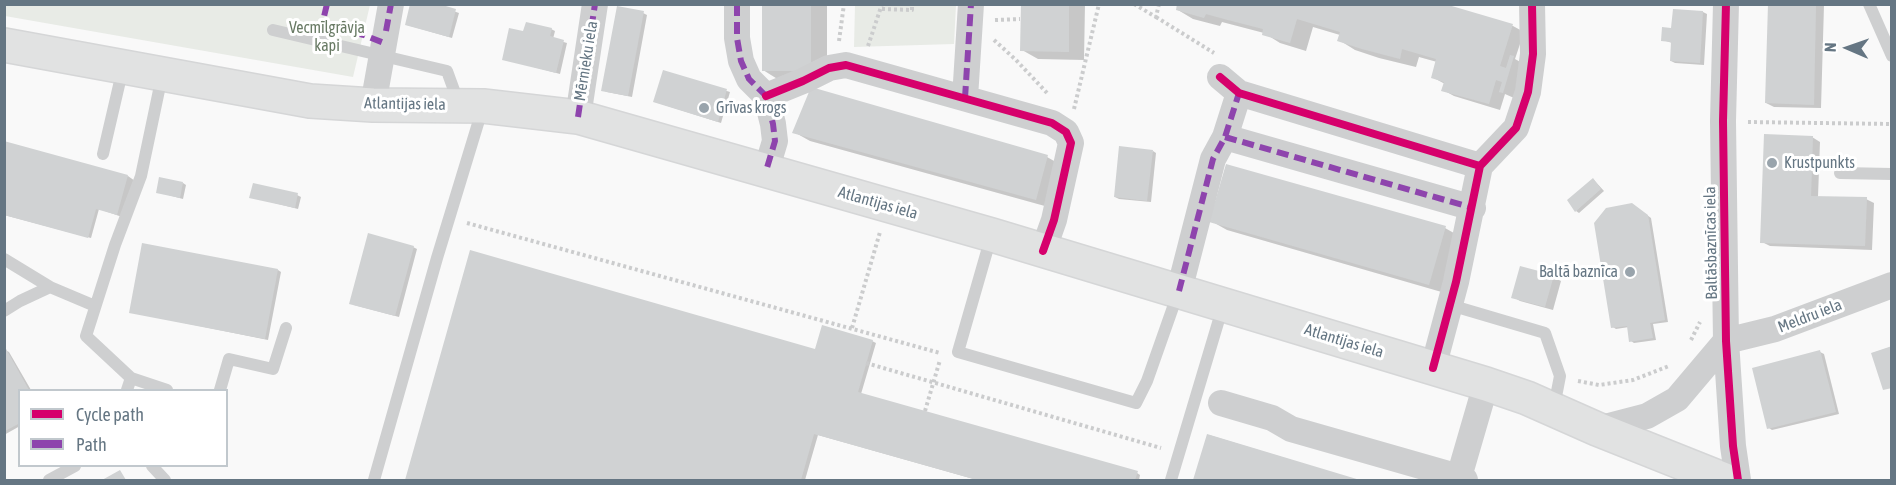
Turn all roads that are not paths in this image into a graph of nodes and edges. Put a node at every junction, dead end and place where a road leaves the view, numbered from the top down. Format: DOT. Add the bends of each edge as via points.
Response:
graph roads {
  1 [pos="391,4"];
  2 [pos="595,4"];
  3 [pos="737,4"];
  4 [pos="1532,4"];
  5 [pos="1726,4"];
  6 [pos="1869,4"];
  7 [pos="982,12"];
  8 [pos="273,30"];
  9 [pos="4,45"];
  10 [pos="382,56"];
  11 [pos="1892,56"];
  12 [pos="123,67"];
  13 [pos="163,75"];
  14 [pos="766,96"];
  15 [pos="965,98"];
  16 [pos="373,105"];
  17 [pos="471,105"];
  18 [pos="578,117"];
  19 [pos="1225,137"];
  20 [pos="103,154"];
  21 [pos="1480,166"];
  22 [pos="766,171"];
  23 [pos="1840,172"];
  24 [pos="1892,174"];
  25 [pos="1473,208"];
  26 [pos="992,236"];
  27 [pos="1043,251"];
  28 [pos="4,259"];
  29 [pos="1892,285"];
  30 [pos="50,287"];
  31 [pos="1179,291"];
  32 [pos="1223,305"];
  33 [pos="1450,305"];
  34 [pos="95,306"];
  35 [pos="4,311"];
  36 [pos="286,328"];
  37 [pos="1726,341"];
  38 [pos="1433,368"];
  39 [pos="129,384"];
  40 [pos="1486,384"];
  41 [pos="161,389"];
  42 [pos="220,389"];
  43 [pos="1221,403"];
  44 [pos="1554,410"];
  45 [pos="1597,429"];
  46 [pos="72,467"];
  47 [pos="154,467"];
  48 [pos="1462,479"];
  49 [pos="49,480"];
  50 [pos="165,480"];
  51 [pos="374,480"];
  52 [pos="1171,480"];
  53 [pos="1725,480"];
  54 [pos="1738,480"];
  1 -- 10 [label="street"];
  2 -- 18 [label="street, Mērnieku iela"];
  3 -- 14 [label="street" via="741,62 749,79"];
  4 -- 21 [label="street" via="1533,54 1525,101 1516,128"];
  5 -- 37 [label="street, Baltāsbaznīcas iela"];
  6 -- 11 [label="lane"];
  7 -- 15 [label="street"];
  8 -- 10 [label="lane"];
  9 -- 12 [label="main road, Atlantijas iela"];
  10 -- 16 [label="street"];
  10 -- 17 [label="lane" via="447,71"];
  12 -- 13 [label="main road, Atlantijas iela"];
  12 -- 20 [label="lane"];
  13 -- 16 [label="main road, Atlantijas iela" via="310,101"];
  13 -- 34 [label="lane" via="141,176"];
  14 -- 15 [label="street" via="829,68 850,68"];
  14 -- 22 [label="street" via="775,141"];
  15 -- 27 [label="street" via="1052,123 1066,132 1071,143 1070,155"];
  16 -- 17 [label="main road, Atlantijas iela"];
  17 -- 18 [label="main road, Atlantijas iela"];
  17 -- 51 [label="lane" via="449,219"];
  18 -- 22 [label="main road, Atlantijas iela"];
  19 -- 21 [label="street" via="1230,85"];
  19 -- 25 [label="street"];
  19 -- 31 [label="street" via="1213,159"];
  21 -- 25 [label="street"];
  22 -- 26 [label="main road, Atlantijas iela"];
  23 -- 24 [label="lane"];
  25 -- 33 [label="street"];
  26 -- 27 [label="main road, Atlantijas iela"];
  26 -- 31 [label="lane" via="958,352 1136,403"];
  27 -- 31 [label="main road, Atlantijas iela"];
  28 -- 30 [label="lane"];
  29 -- 37 [label="street, Meldru iela" via="1775,329"];
  30 -- 34 [label="lane"];
  30 -- 35 [label="lane"];
  31 -- 32 [label="main road, Atlantijas iela"];
  32 -- 38 [label="main road, Atlantijas iela"];
  32 -- 52 [label="lane"];
  33 -- 38 [label="street"];
  33 -- 44 [label="lane" via="1545,333 1560,376"];
  34 -- 39 [label="lane" via="86,336"];
  36 -- 42 [label="lane" via="273,369 230,359"];
  37 -- 45 [label="street" via="1677,399 1647,416"];
  37 -- 54 [label="street, Baltāsbaznīcas iela"];
  38 -- 40 [label="main road, Atlantijas iela"];
  39 -- 41 [label="lane"];
  40 -- 44 [label="main road, Atlantijas iela"];
  40 -- 48 [label="street"];
  43 -- 48 [label="street" via="1272,418 1292,429"];
  44 -- 45 [label="main road, Atlantijas iela"];
  45 -- 53 [label="main road, Atlantijas iela"];
  46 -- 49 [label="lane"];
  47 -- 50 [label="lane"];
}
